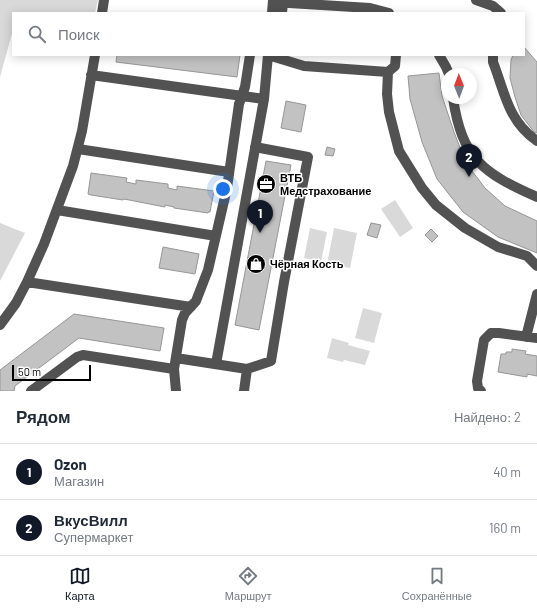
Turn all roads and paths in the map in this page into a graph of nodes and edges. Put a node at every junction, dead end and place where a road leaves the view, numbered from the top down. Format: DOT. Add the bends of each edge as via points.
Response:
graph roads {
  1 [pos="104,0"];
  2 [pos="477,0"];
  3 [pos="276,1"];
  4 [pos="102,12"];
  5 [pos="272,12"];
  6 [pos="282,12"];
  7 [pos="385,12"];
  8 [pos="499,12"];
  9 [pos="95,56"];
  10 [pos="250,56"];
  11 [pos="268,56"];
  12 [pos="271,56"];
  13 [pos="396,56"];
  14 [pos="440,56"];
  15 [pos="493,56"];
  16 [pos="446,68"];
  17 [pos="388,72"];
  18 [pos="91,75"];
  19 [pos="242,95"];
  20 [pos="264,99"];
  21 [pos="454,104"];
  22 [pos="537,141"];
  23 [pos="255,147"];
  24 [pos="78,149"];
  25 [pos="229,172"];
  26 [pos="537,198"];
  27 [pos="57,210"];
  28 [pos="216,236"];
  29 [pos="537,266"];
  30 [pos="26,282"];
  31 [pos="537,294"];
  32 [pos="190,307"];
  33 [pos="0,325"];
  34 [pos="526,337"];
  35 [pos="537,338"];
  36 [pos="176,358"];
  37 [pos="216,364"];
  38 [pos="174,369"];
  39 [pos="247,369"];
  40 [pos="31,391"];
  41 [pos="176,391"];
  42 [pos="244,391"];
  43 [pos="481,391"];
  1 -- 4 [label="street"];
  2 -- 8 [label="street" via="493,6"];
  3 -- 5 [label="street"];
  3 -- 6 [label="street"];
  3 -- 7 [label="street" via="370,8"];
  9 -- 18 [label="street"];
  10 -- 19 [label="street"];
  11 -- 20 [label="street"];
  12 -- 17 [label="street" via="304,66"];
  13 -- 17 [label="street" via="395,66"];
  14 -- 16 [label="street"];
  15 -- 22 [label="street" via="508,106 522,130"];
  17 -- 29 [label="street" via="389,112 399,151 422,188 436,205 465,228 498,247 527,256"];
  18 -- 19 [label="street"];
  18 -- 24 [label="street"];
  19 -- 20 [label="street"];
  19 -- 25 [label="street"];
  20 -- 23 [label="street"];
  21 -- 26 [label="street" via="459,129 469,151 481,165 497,177"];
  23 -- 37 [label="street"];
  23 -- 39 [label="street" via="308,157 271,361"];
  24 -- 25 [label="street"];
  24 -- 27 [label="street"];
  25 -- 28 [label="street"];
  27 -- 28 [label="street"];
  27 -- 30 [label="street"];
  28 -- 32 [label="street" via="208,270 196,301"];
  30 -- 32 [label="street"];
  30 -- 33 [label="street" via="16,303"];
  31 -- 34 [label="street"];
  32 -- 36 [label="street" via="182,320"];
  34 -- 35 [label="street"];
  34 -- 43 [label="street" via="499,332 491,333 484,340 477,381"];
  36 -- 37 [label="street"];
  36 -- 38 [label="street"];
  37 -- 39 [label="street"];
  38 -- 40 [label="street" via="83,355 77,356"];
  38 -- 41 [label="street"];
  39 -- 42 [label="street"];
}
